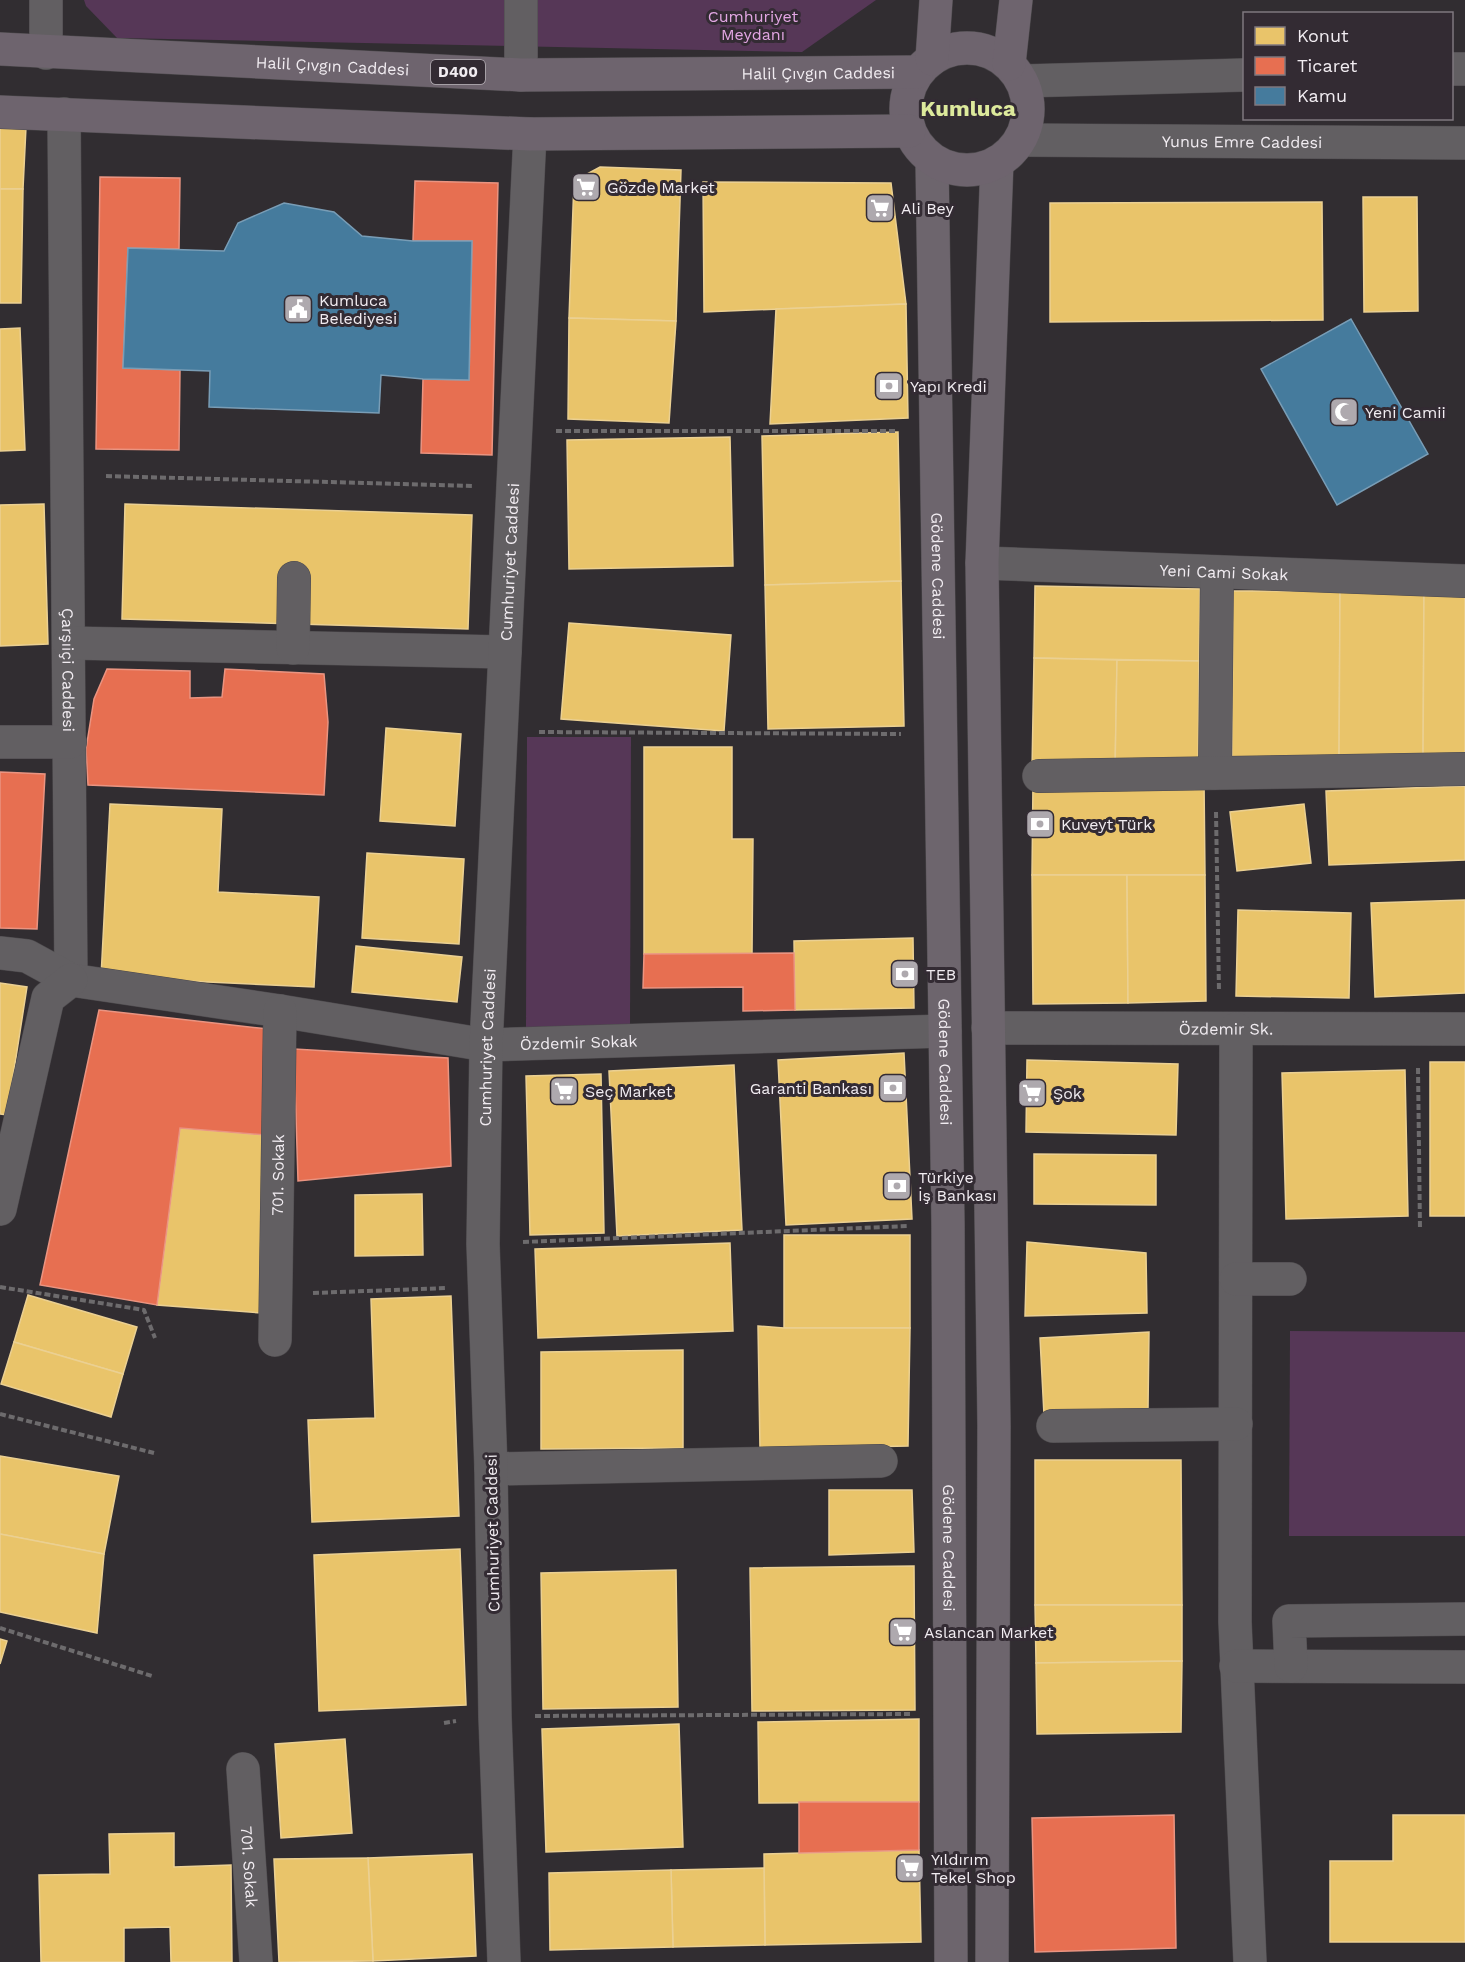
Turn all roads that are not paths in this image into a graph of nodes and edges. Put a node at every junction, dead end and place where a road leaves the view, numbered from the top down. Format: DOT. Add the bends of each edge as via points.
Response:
graph roads {
  1 [pos="46,0"];
  2 [pos="521,0"];
  3 [pos="936,0"];
  4 [pos="1016,0"];
  5 [pos="0,49"];
  6 [pos="46,53"];
  7 [pos="924,66"];
  8 [pos="1015,72"];
  9 [pos="521,75"];
  10 [pos="1243,75"];
  11 [pos="0,112"];
  12 [pos="64,114"];
  13 [pos="909,131"];
  14 [pos="530,134"];
  15 [pos="1465,143"];
  16 [pos="1009,152"];
  17 [pos="932,160"];
  18 [pos="982,563"];
  19 [pos="1217,572"];
  20 [pos="294,578"];
  21 [pos="1465,581"];
  22 [pos="69,643"];
  23 [pos="293,648"];
  24 [pos="505,652"];
  25 [pos="0,742"];
  26 [pos="70,742"];
  27 [pos="1465,769"];
  28 [pos="1215,773"];
  29 [pos="1039,776"];
  30 [pos="0,953"];
  31 [pos="71,980"];
  32 [pos="280,1011"];
  33 [pos="988,1028"];
  34 [pos="1228,1029"];
  35 [pos="1465,1029"];
  36 [pos="945,1031"];
  37 [pos="486,1045"];
  38 [pos="0,1209"];
  39 [pos="1236,1279"];
  40 [pos="1290,1279"];
  41 [pos="274,1341"];
  42 [pos="1236,1424"];
  43 [pos="1053,1426"];
  44 [pos="881,1461"];
  45 [pos="491,1469"];
  46 [pos="1465,1619"];
  47 [pos="1236,1666"];
  48 [pos="1291,1666"];
  49 [pos="1465,1668"];
  50 [pos="243,1769"];
  51 [pos="256,1962"];
  52 [pos="504,1962"];
  53 [pos="951,1962"];
  54 [pos="992,1962"];
  55 [pos="1250,1962"];
  1 -- 6 [label="street"];
  2 -- 9 [label="street"];
  3 -- 7 [label="highway"];
  4 -- 8 [label="highway"];
  5 -- 6 [label="highway, Halil Çıvgın Caddesi / D400"];
  6 -- 9 [label="highway, Halil Çıvgın Caddesi / D400"];
  7 -- 8 [label="highway" via="950,50 971,47 991,53"];
  7 -- 9 [label="highway, Halil Çıvgın Caddesi / D400"];
  7 -- 13 [label="highway" via="908,91 905,111"];
  8 -- 10 [label="street"];
  8 -- 16 [label="highway" via="1028,100 1028,121"];
  11 -- 12 [label="highway"];
  12 -- 14 [label="highway"];
  12 -- 22 [label="street, Çarşıiçi Caddesi"];
  13 -- 14 [label="highway"];
  13 -- 17 [label="highway"];
  14 -- 24 [label="street, Cumhuriyet Caddesi"];
  15 -- 16 [label="street, Yunus Emre Caddesi"];
  16 -- 17 [label="highway" via="983,169 965,171"];
  16 -- 18 [label="main road"];
  17 -- 36 [label="main road, Gödene Caddesi"];
  18 -- 19 [label="street, Yeni Cami Sokak"];
  18 -- 33 [label="main road"];
  19 -- 21 [label="street, Yeni Cami Sokak"];
  19 -- 28 [label="street"];
  20 -- 23 [label="street"];
  22 -- 23 [label="street"];
  22 -- 26 [label="street, Çarşıiçi Caddesi"];
  23 -- 24 [label="street"];
  24 -- 37 [label="street, Cumhuriyet Caddesi"];
  25 -- 26 [label="street"];
  26 -- 31 [label="street, Çarşıiçi Caddesi"];
  27 -- 28 [label="street"];
  28 -- 29 [label="street"];
  30 -- 31 [label="street" via="27,956"];
  31 -- 32 [label="street, Özdemir Sokak"];
  31 -- 38 [label="street" via="48,998"];
  32 -- 37 [label="street, Özdemir Sokak"];
  32 -- 41 [label="street, 701. Sokak"];
  33 -- 34 [label="street, Özdemir Sk."];
  33 -- 54 [label="main road" via="994,1426"];
  34 -- 35 [label="street, Özdemir Sk."];
  34 -- 39 [label="street"];
  36 -- 37 [label="street, Özdemir Sokak"];
  36 -- 53 [label="main road, Gödene Caddesi"];
  37 -- 45 [label="street, Cumhuriyet Caddesi" via="483,1286"];
  39 -- 40 [label="street"];
  39 -- 42 [label="street"];
  42 -- 43 [label="street"];
  42 -- 47 [label="street"];
  44 -- 45 [label="street"];
  45 -- 52 [label="street, Cumhuriyet Caddesi"];
  46 -- 48 [label="street" via="1289,1621"];
  47 -- 48 [label="street"];
  47 -- 55 [label="street"];
  48 -- 49 [label="street"];
  50 -- 51 [label="street, 701. Sokak"];
}
